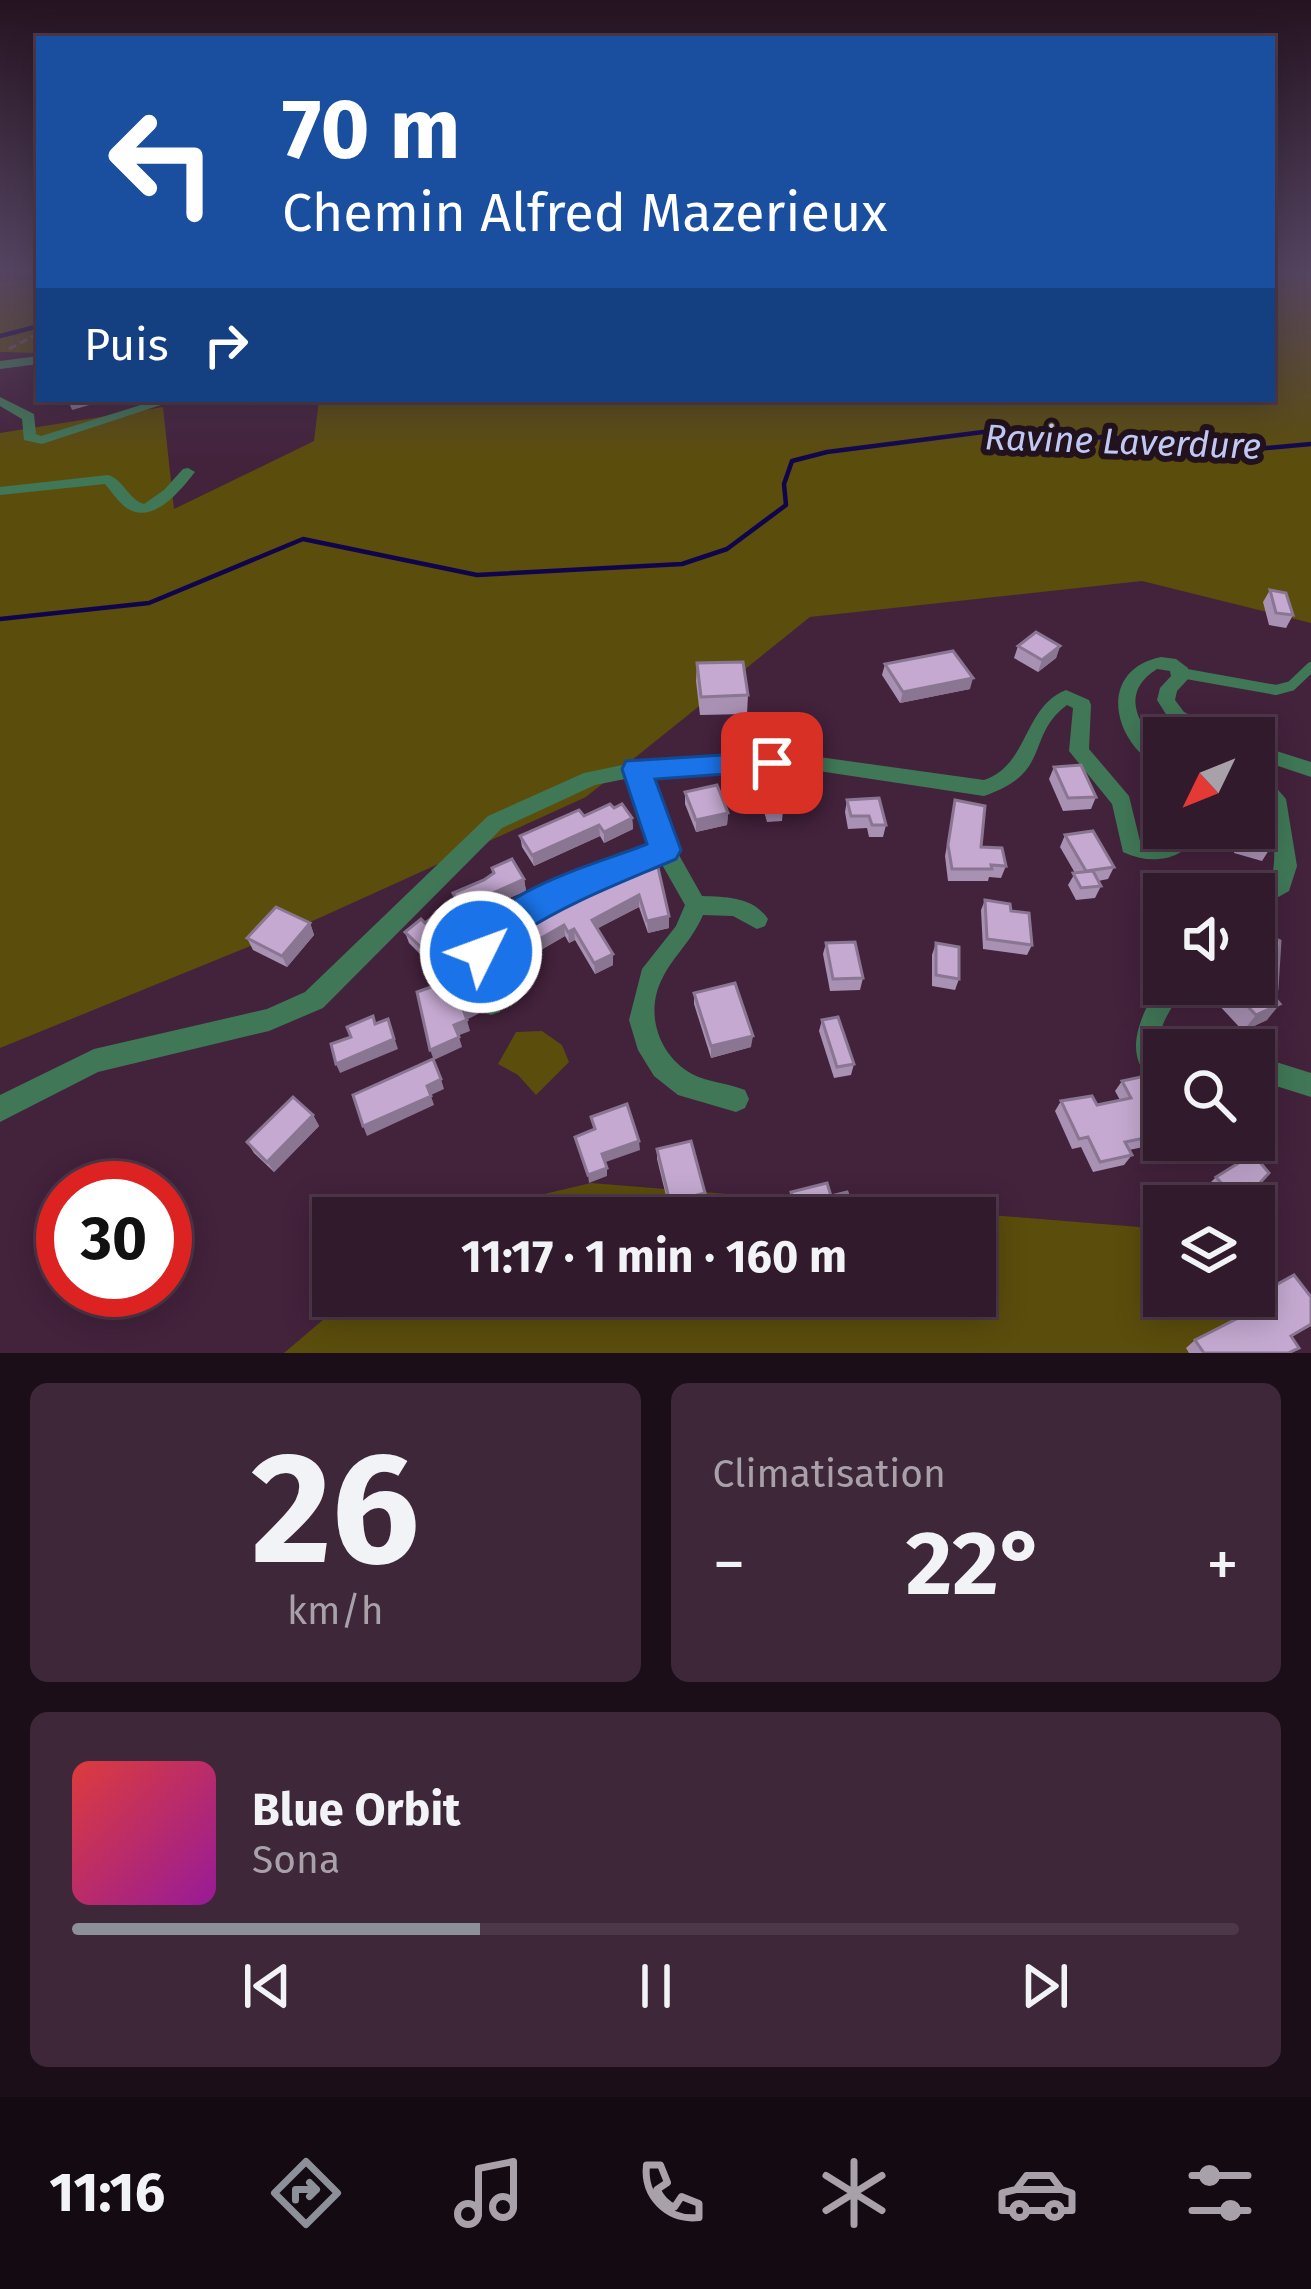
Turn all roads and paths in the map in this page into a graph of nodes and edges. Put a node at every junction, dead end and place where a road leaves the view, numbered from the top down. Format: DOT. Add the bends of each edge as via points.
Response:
graph roads {
  1 [pos="36,335"];
  2 [pos="0,353"];
  3 [pos="36,360"];
  4 [pos="0,365"];
  5 [pos="0,401"];
  6 [pos="163,402"];
  7 [pos="188,472"];
  8 [pos="0,491"];
  9 [pos="1311,667"];
  10 [pos="1181,673"];
  11 [pos="1176,715"];
  12 [pos="1180,717"];
  13 [pos="1143,740"];
  14 [pos="1275,758"];
  15 [pos="637,769"];
  16 [pos="1311,770"];
  17 [pos="1275,798"];
  18 [pos="1169,849"];
  19 [pos="665,850"];
  20 [pos="1275,889"];
  21 [pos="696,905"];
  22 [pos="758,919"];
  23 [pos="491,1004"];
  24 [pos="1275,1074"];
  25 [pos="1311,1085"];
  26 [pos="736,1100"];
  27 [pos="0,1109"];
  1 -- 2 [label="path"];
  3 -- 4 [label="street"];
  5 -- 6 [label="street" via="29,417 29,436 42,440"];
  7 -- 8 [label="street" via="147,507 130,504 108,479"];
  9 -- 10 [label="lane" via="1276,690"];
  10 -- 11 [label="street" via="1166,695"];
  10 -- 13 [label="street" via="1175,664 1153,663 1135,678 1126,696"];
  11 -- 12 [label="street"];
  14 -- 16 [label="street"];
  15 -- 18 [label="street" via="849,764 984,788 1012,779 1054,703 1072,697 1084,711 1079,751 1122,802 1130,846"];
  15 -- 19 [label="street"];
  15 -- 27 [label="street" via="591,778 495,822 335,983 292,1012 94,1061"];
  17 -- 20 [label="street" via="1286,866"];
  19 -- 21 [label="street"];
  19 -- 23 [label="street" via="548,898 500,928 479,963"];
  21 -- 22 [label="street"];
  21 -- 26 [label="street" via="650,976 641,1020 663,1067 687,1085"];
  24 -- 25 [label="street"];
}
